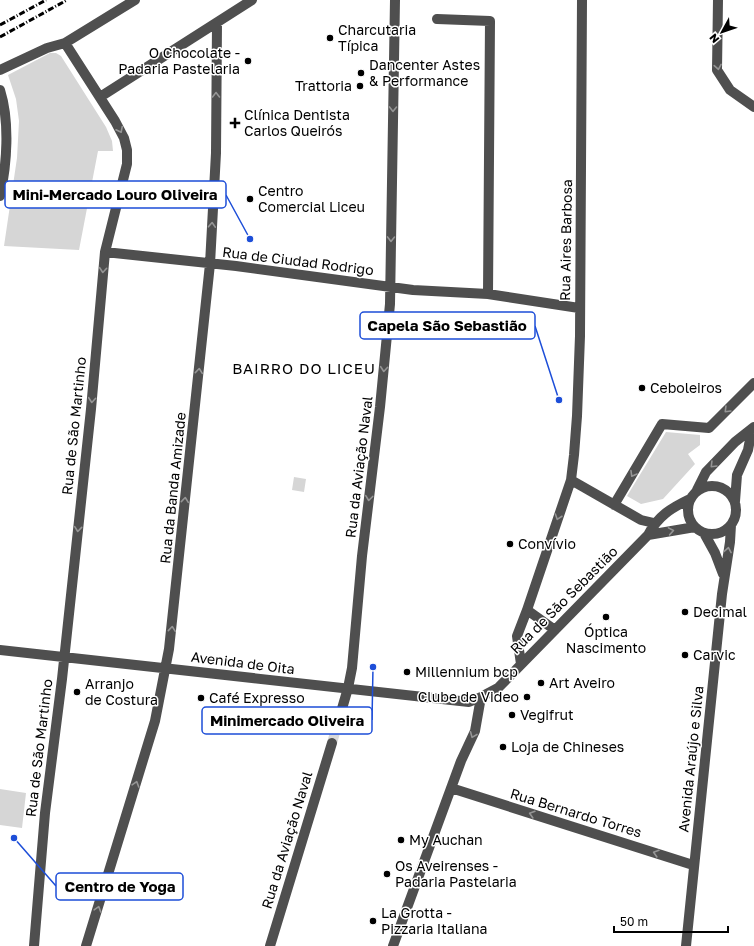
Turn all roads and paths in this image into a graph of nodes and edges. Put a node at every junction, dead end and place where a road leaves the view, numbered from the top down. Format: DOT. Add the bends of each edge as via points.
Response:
graph roads {
  1 [pos="135,0"];
  2 [pos="252,0"];
  3 [pos="395,0"];
  4 [pos="582,0"];
  5 [pos="718,0"];
  6 [pos="437,19"];
  7 [pos="217,23"];
  8 [pos="65,43"];
  9 [pos="0,70"];
  10 [pos="0,90"];
  11 [pos="100,97"];
  12 [pos="754,107"];
  13 [pos="0,196"];
  14 [pos="105,252"];
  15 [pos="210,264"];
  16 [pos="391,287"];
  17 [pos="488,294"];
  18 [pos="579,308"];
  19 [pos="754,383"];
  20 [pos="753,428"];
  21 [pos="571,480"];
  22 [pos="697,490"];
  23 [pos="690,498"];
  24 [pos="734,501"];
  25 [pos="614,506"];
  26 [pos="654,523"];
  27 [pos="731,525"];
  28 [pos="700,530"];
  29 [pos="648,535"];
  30 [pos="724,576"];
  31 [pos="527,610"];
  32 [pos="555,630"];
  33 [pos="0,650"];
  34 [pos="64,657"];
  35 [pos="520,664"];
  36 [pos="166,668"];
  37 [pos="348,688"];
  38 [pos="481,697"];
  39 [pos="339,720"];
  40 [pos="332,743"];
  41 [pos="451,788"];
  42 [pos="693,865"];
  43 [pos="34,946"];
  44 [pos="86,946"];
  45 [pos="270,946"];
  46 [pos="393,946"];
  47 [pos="686,946"];
  1 -- 8 [label="street"];
  2 -- 7 [label="street"];
  3 -- 16 [label="street, Rua da Aviação Naval, one-way"];
  4 -- 18 [label="street, Rua Aires Barbosa"];
  5 -- 12 [label="street, one-way" via="717,70 730,90"];
  6 -- 17 [label="street" via="490,21"];
  7 -- 11 [label="street"];
  15 -- 7 [label="street, Rua da Banda Amizade, one-way" via="216,153"];
  8 -- 9 [label="street" via="47,48"];
  8 -- 11 [label="street, Rua de São Martinho"];
  10 -- 13 [label="street" via="7,137"];
  11 -- 14 [label="street, Rua de São Martinho, one-way" via="121,132 127,150 127,164"];
  14 -- 15 [label="street, Rua de Ciudad Rodrigo"];
  14 -- 34 [label="street, Rua de São Martinho, one-way"];
  15 -- 16 [label="street, Rua de Ciudad Rodrigo"];
  36 -- 15 [label="street, Rua da Banda Amizade, one-way"];
  16 -- 17 [label="street, Rua de Ciudad Rodrigo"];
  16 -- 37 [label="street, Rua da Aviação Naval, one-way"];
  17 -- 18 [label="street, Rua de Ciudad Rodrigo"];
  18 -- 21 [label="street, Rua Aires Barbosa" via="577,416"];
  19 -- 25 [label="street, one-way" via="709,428 662,424"];
  20 -- 22 [label="street, one-way" via="735,442 706,472"];
  20 -- 24 [label="street" via="748,450 737,475"];
  21 -- 25 [label="street"];
  21 -- 31 [label="street, Rua Aires Barbosa, one-way"];
  22 -- 23 [label="street"];
  22 -- 24 [label="street" via="711,485 718,486 731,494"];
  23 -- 26 [label="street, Rua de São Sebastião" via="674,506"];
  23 -- 28 [label="street" via="690,521"];
  24 -- 27 [label="street" via="736,513"];
  25 -- 26 [label="street" via="641,520"];
  26 -- 29 [label="street, Rua de São Sebastião"];
  27 -- 28 [label="street" via="719,533 711,534"];
  30 -- 27 [label="street, Avenida Araújo e Silva, one-way"];
  29 -- 28 [label="street, one-way"];
  28 -- 30 [label="street, Avenida Araújo e Silva" via="715,553"];
  29 -- 32 [label="street, Rua de São Sebastião"];
  30 -- 42 [label="street, Avenida Araújo e Silva"];
  31 -- 32 [label="street"];
  31 -- 35 [label="street, Rua Aires Barbosa" via="517,636"];
  32 -- 35 [label="street, Rua de São Sebastião"];
  33 -- 34 [label="street, Avenida de Oita"];
  34 -- 36 [label="street, Avenida de Oita"];
  34 -- 43 [label="street, Rua de São Martinho" via="45,814"];
  35 -- 38 [label="street, Rua de São Sebastião" via="498,688"];
  36 -- 37 [label="street, Avenida de Oita"];
  44 -- 36 [label="street, Rua da Banda Amizade, one-way" via="155,721"];
  37 -- 38 [label="street, Avenida de Oita" via="469,702"];
  37 -- 39 [label="street, Rua da Aviação Naval"];
  38 -- 41 [label="street, one-way" via="475,731"];
  40 -- 45 [label="street, Rua da Aviação Naval"];
  42 -- 41 [label="street, Rua Bernardo Torres, one-way"];
  41 -- 46 [label="street"];
  42 -- 47 [label="street, Avenida Araújo e Silva"];
}
